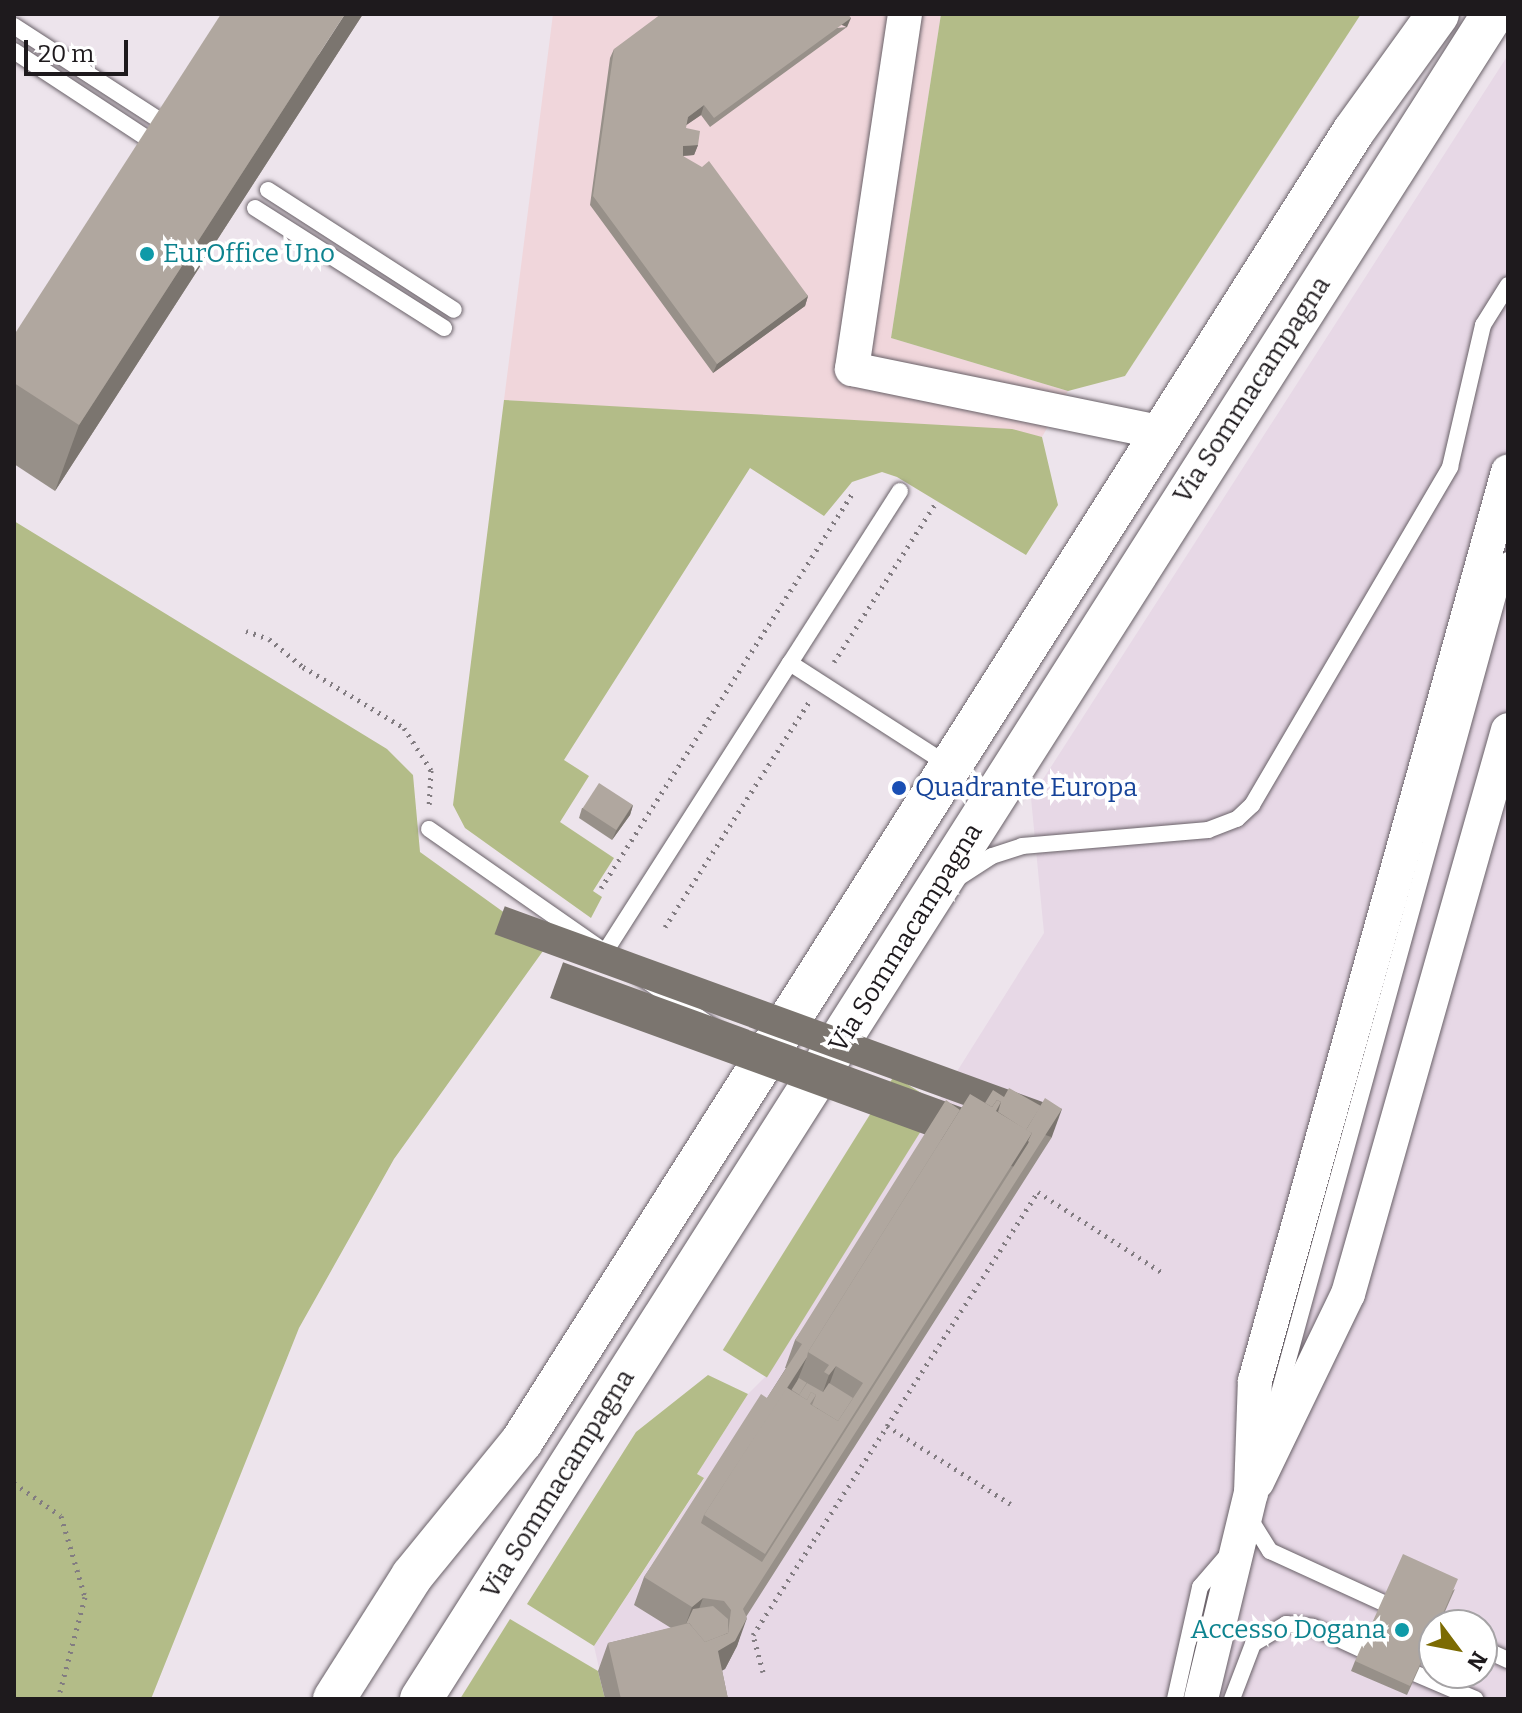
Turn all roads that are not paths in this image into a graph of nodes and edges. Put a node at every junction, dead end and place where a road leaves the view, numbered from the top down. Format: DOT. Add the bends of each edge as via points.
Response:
graph roads {
  1 [pos="905,14"];
  2 [pos="1417,14"];
  3 [pos="1438,14"];
  4 [pos="1493,14"];
  5 [pos="14,26"];
  6 [pos="14,51"];
  7 [pos="178,132"];
  8 [pos="1353,132"];
  9 [pos="166,151"];
  10 [pos="268,190"];
  11 [pos="255,208"];
  12 [pos="1508,285"];
  13 [pos="454,310"];
  14 [pos="444,328"];
  15 [pos="1163,433"];
  16 [pos="1508,472"];
  17 [pos="900,491"];
  18 [pos="1508,560"];
  19 [pos="790,663"];
  20 [pos="1508,730"];
  21 [pos="951,766"];
  22 [pos="429,829"];
  23 [pos="920,916"];
  24 [pos="605,952"];
  25 [pos="762,1062"];
  26 [pos="1250,1498"];
  27 [pos="1240,1538"];
  28 [pos="1418,1619"];
  29 [pos="334,1699"];
  30 [pos="421,1699"];
  31 [pos="1175,1699"];
  32 [pos="1201,1699"];
  33 [pos="1232,1699"];
  34 [pos="1475,1699"];
  1 -- 15 [label="street, Via Sommacampagna" via="852,369"];
  2 -- 8 [label="street"];
  3 -- 8 [label="street, Via Sommacampagna"];
  4 -- 23 [label="street, Via Sommacampagna"];
  5 -- 7 [label="lane"];
  6 -- 9 [label="lane"];
  8 -- 15 [label="street, Via Sommacampagna"];
  10 -- 13 [label="lane"];
  11 -- 14 [label="lane"];
  12 -- 23 [label="lane" via="1483,325 1450,467 1252,805 1237,819 1208,830 1022,846 992,856 965,872"];
  15 -- 21 [label="street, Via Sommacampagna"];
  16 -- 26 [label="street" via="1255,1381"];
  17 -- 19 [label="lane"];
  18 -- 26 [label="lane"];
  19 -- 21 [label="lane"];
  19 -- 24 [label="lane"];
  20 -- 26 [label="street" via="1348,1294"];
  21 -- 25 [label="street, Via Sommacampagna"];
  22 -- 24 [label="lane"];
  23 -- 30 [label="street, Via Sommacampagna"];
  24 -- 25 [label="lane"];
  25 -- 29 [label="street, Via Sommacampagna" via="522,1441 412,1576"];
  26 -- 27 [label="street"];
  26 -- 28 [label="lane" via="1253,1530 1270,1551"];
  27 -- 31 [label="lane" via="1200,1587"];
  27 -- 32 [label="street"];
  33 -- 34 [label="lane" via="1253,1644 1286,1624 1313,1627"];
}
